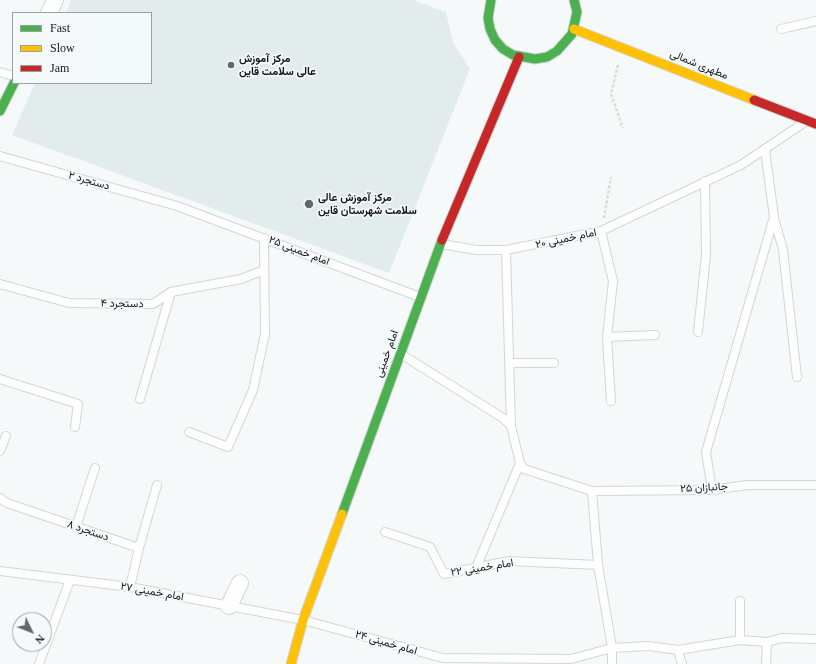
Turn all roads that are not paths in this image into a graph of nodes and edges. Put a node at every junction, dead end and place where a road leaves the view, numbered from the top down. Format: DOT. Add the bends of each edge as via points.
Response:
graph roads {
  1 [pos="55,0"];
  2 [pos="490,0"];
  3 [pos="574,0"];
  4 [pos="49,12"];
  5 [pos="816,21"];
  6 [pos="574,29"];
  7 [pos="781,29"];
  8 [pos="519,57"];
  9 [pos="0,72"];
  10 [pos="12,76"];
  11 [pos="14,84"];
  12 [pos="0,111"];
  13 [pos="816,112"];
  14 [pos="812,122"];
  15 [pos="765,150"];
  16 [pos="0,156"];
  17 [pos="705,182"];
  18 [pos="177,206"];
  19 [pos="774,217"];
  20 [pos="601,231"];
  21 [pos="264,238"];
  22 [pos="440,244"];
  23 [pos="506,250"];
  24 [pos="264,270"];
  25 [pos="0,284"];
  26 [pos="171,292"];
  27 [pos="421,298"];
  28 [pos="698,332"];
  29 [pos="655,335"];
  30 [pos="607,337"];
  31 [pos="400,354"];
  32 [pos="509,363"];
  33 [pos="554,363"];
  34 [pos="797,378"];
  35 [pos="0,379"];
  36 [pos="140,399"];
  37 [pos="611,401"];
  38 [pos="511,426"];
  39 [pos="75,427"];
  40 [pos="188,432"];
  41 [pos="6,436"];
  42 [pos="0,451"];
  43 [pos="520,463"];
  44 [pos="95,468"];
  45 [pos="816,485"];
  46 [pos="157,486"];
  47 [pos="712,490"];
  48 [pos="592,491"];
  49 [pos="0,498"];
  50 [pos="76,527"];
  51 [pos="385,532"];
  52 [pos="139,548"];
  53 [pos="598,565"];
  54 [pos="476,568"];
  55 [pos="0,571"];
  56 [pos="70,580"];
  57 [pos="240,583"];
  58 [pos="130,587"];
  59 [pos="740,601"];
  60 [pos="229,606"];
  61 [pos="303,620"];
  62 [pos="816,639"];
  63 [pos="740,640"];
  64 [pos="767,642"];
  65 [pos="612,648"];
  66 [pos="678,650"];
  67 [pos="39,664"];
  68 [pos="291,664"];
  69 [pos="612,664"];
  70 [pos="682,664"];
  71 [pos="766,664"];
  1 -- 4 [label="street"];
  2 -- 8 [label="main road" via="488,18 493,34 503,48"];
  3 -- 6 [label="main road" via="577,12"];
  5 -- 7 [label="lane"];
  6 -- 8 [label="main road" via="565,44 547,57"];
  6 -- 14 [label="main road, مطهری شمالی"];
  8 -- 22 [label="main road, امام خمینی"];
  9 -- 10 [label="lane"];
  11 -- 12 [label="main road"];
  13 -- 14 [label="lane, امام خمینی ۲۰"];
  14 -- 15 [label="lane, امام خمینی ۲۰"];
  15 -- 17 [label="lane, امام خمینی ۲۰" via="742,165"];
  15 -- 19 [label="lane"];
  16 -- 18 [label="lane, دستجرد ۲"];
  17 -- 20 [label="lane, امام خمینی ۲۰"];
  17 -- 28 [label="lane" via="706,255"];
  18 -- 21 [label="lane, امام خمینی ۲۵"];
  19 -- 34 [label="lane" via="783,250"];
  19 -- 47 [label="lane" via="706,452"];
  20 -- 23 [label="lane, امام خمینی ۲۰"];
  20 -- 30 [label="lane" via="613,282"];
  21 -- 24 [label="lane"];
  21 -- 27 [label="lane, امام خمینی ۲۵"];
  22 -- 23 [label="lane, امام خمینی ۲۰" via="477,250"];
  22 -- 27 [label="main road, امام خمینی"];
  23 -- 32 [label="lane"];
  24 -- 26 [label="lane, دستجرد ۴" via="241,279"];
  24 -- 40 [label="lane" via="265,334 253,390 228,447"];
  25 -- 26 [label="lane, دستجرد ۴" via="69,303 153,304"];
  26 -- 36 [label="lane"];
  27 -- 31 [label="main road, امام خمینی"];
  29 -- 30 [label="lane"];
  30 -- 37 [label="lane"];
  31 -- 38 [label="lane" via="503,418"];
  31 -- 61 [label="main road, امام خمینی"];
  32 -- 33 [label="lane"];
  32 -- 38 [label="lane"];
  35 -- 39 [label="lane" via="78,404"];
  38 -- 43 [label="lane"];
  41 -- 42 [label="lane"];
  43 -- 48 [label="lane, جانبازان ۲۵" via="524,469"];
  43 -- 54 [label="lane"];
  44 -- 50 [label="lane"];
  45 -- 47 [label="lane, جانبازان ۲۵" via="747,485"];
  46 -- 52 [label="lane"];
  47 -- 48 [label="lane, جانبازان ۲۵"];
  48 -- 53 [label="lane"];
  49 -- 50 [label="lane, دستجرد ۸" via="7,503"];
  50 -- 52 [label="lane, دستجرد ۸"];
  51 -- 54 [label="lane, امام خمینی ۲۲" via="430,547 444,574"];
  52 -- 58 [label="lane"];
  53 -- 54 [label="lane, امام خمینی ۲۲" via="509,561"];
  53 -- 65 [label="lane"];
  55 -- 56 [label="lane, امام خمینی ۲۷"];
  56 -- 58 [label="lane, امام خمینی ۲۷"];
  56 -- 67 [label="lane"];
  57 -- 60 [label="street"];
  58 -- 60 [label="lane, امام خمینی ۲۷"];
  59 -- 63 [label="lane"];
  60 -- 61 [label="lane, امام خمینی ۲۷"];
  61 -- 65 [label="lane, امام خمینی ۲۴" via="443,658 571,660"];
  61 -- 68 [label="main road, امام خمینی"];
  62 -- 64 [label="lane, امام خمینی ۲۴" via="782,638"];
  63 -- 64 [label="lane, امام خمینی ۲۴"];
  63 -- 66 [label="lane, امام خمینی ۲۴"];
  64 -- 71 [label="lane"];
  65 -- 66 [label="lane, امام خمینی ۲۴" via="649,646"];
  65 -- 69 [label="lane"];
  66 -- 70 [label="lane"];
}
